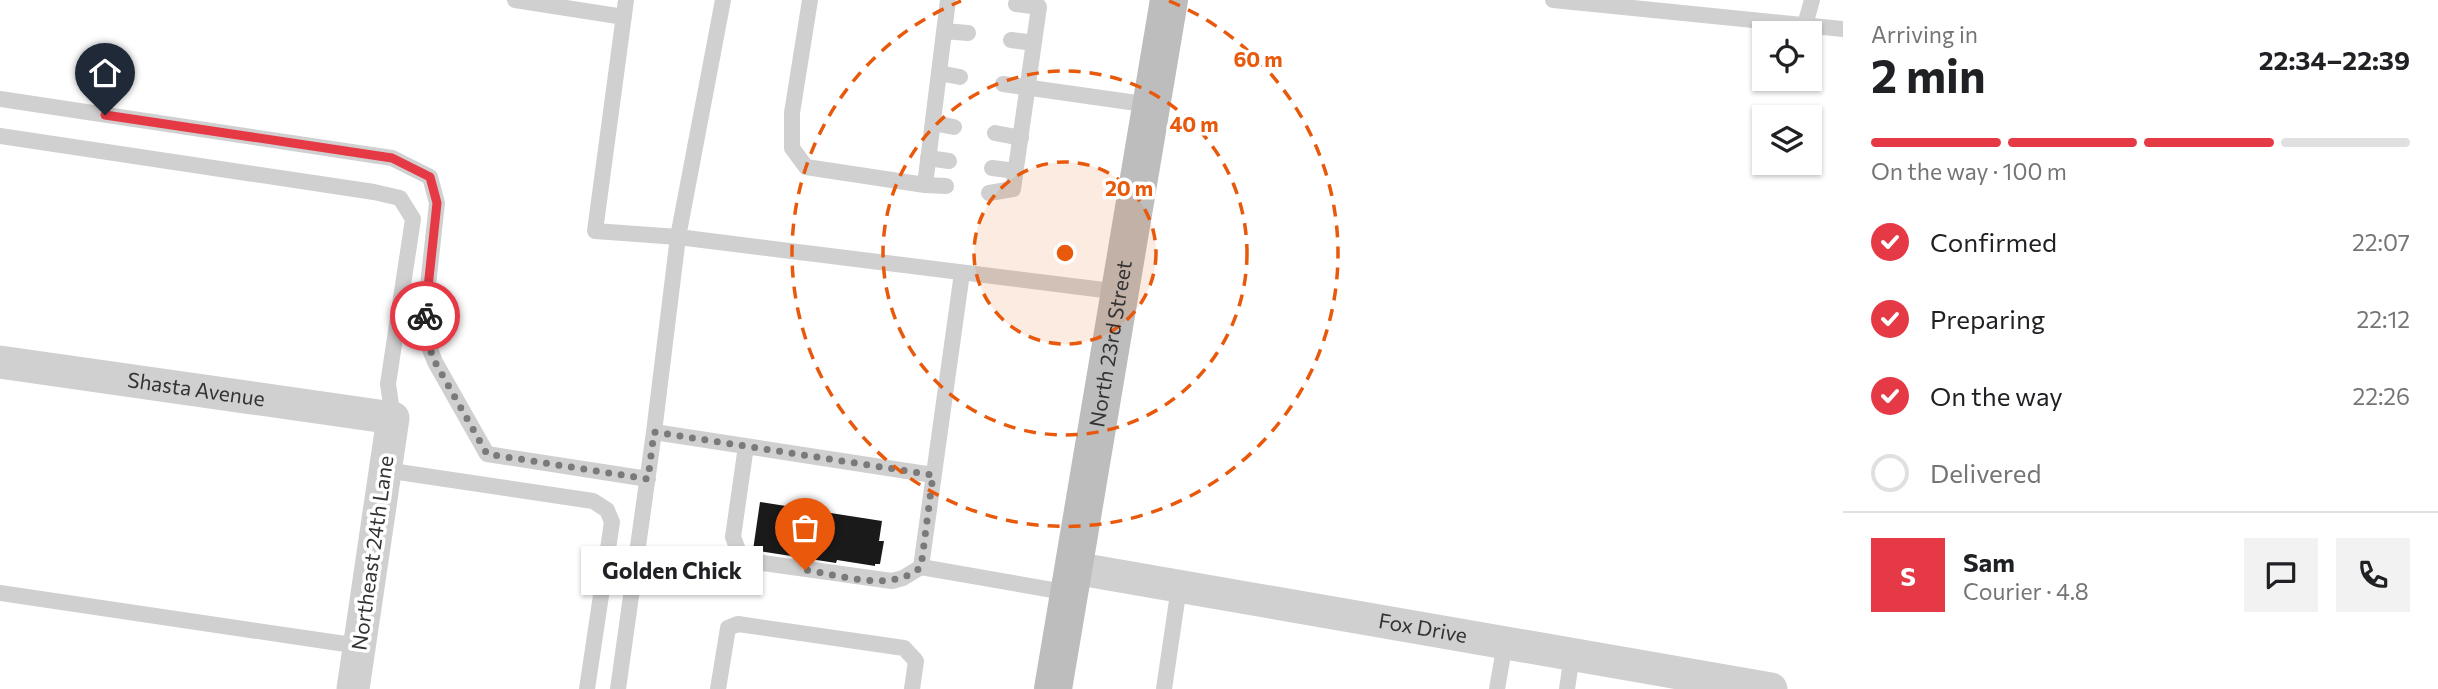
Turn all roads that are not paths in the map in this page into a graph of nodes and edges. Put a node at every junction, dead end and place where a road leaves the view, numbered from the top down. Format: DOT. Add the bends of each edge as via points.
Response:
graph roads {
  1 [pos="515,0"];
  2 [pos="723,0"];
  3 [pos="810,0"];
  4 [pos="948,0"];
  5 [pos="1169,0"];
  6 [pos="1551,0"];
  7 [pos="1812,0"];
  8 [pos="1016,4"];
  9 [pos="1036,4"];
  10 [pos="625,8"];
  11 [pos="1764,21"];
  12 [pos="1806,21"];
  13 [pos="1822,27"];
  14 [pos="1843,29"];
  15 [pos="944,31"];
  16 [pos="968,33"];
  17 [pos="1011,40"];
  18 [pos="1034,43"];
  19 [pos="939,74"];
  20 [pos="960,77"];
  21 [pos="1003,84"];
  22 [pos="1028,88"];
  23 [pos="0,99"];
  24 [pos="1151,105"];
  25 [pos="933,123"];
  26 [pos="954,127"];
  27 [pos="995,133"];
  28 [pos="0,136"];
  29 [pos="1021,138"];
  30 [pos="929,158"];
  31 [pos="949,161"];
  32 [pos="992,168"];
  33 [pos="1016,171"];
  34 [pos="925,185"];
  35 [pos="946,186"];
  36 [pos="989,193"];
  37 [pos="678,237"];
  38 [pos="962,272"];
  39 [pos="1120,292"];
  40 [pos="0,362"];
  41 [pos="393,418"];
  42 [pos="654,432"];
  43 [pos="746,446"];
  44 [pos="385,470"];
  45 [pos="933,475"];
  46 [pos="648,479"];
  47 [pos="921,567"];
  48 [pos="1072,580"];
  49 [pos="1179,587"];
  50 [pos="0,593"];
  51 [pos="1505,643"];
  52 [pos="359,646"];
  53 [pos="1572,654"];
  54 [pos="353,689"];
  55 [pos="587,689"];
  56 [pos="618,689"];
  57 [pos="718,689"];
  58 [pos="912,689"];
  59 [pos="1054,689"];
  60 [pos="1164,689"];
  61 [pos="1497,689"];
  62 [pos="1567,689"];
  63 [pos="1771,689"];
  1 -- 10 [label="lane"];
  2 -- 37 [label="lane"];
  3 -- 34 [label="lane" via="792,113 792,148 806,167"];
  4 -- 15 [label="lane"];
  5 -- 24 [label="main road, North 23rd Street"];
  6 -- 11 [label="lane"];
  7 -- 12 [label="lane"];
  8 -- 9 [label="lane"];
  9 -- 18 [label="lane"];
  10 -- 37 [label="lane" via="595,231"];
  13 -- 14 [label="lane"];
  15 -- 16 [label="lane"];
  15 -- 19 [label="lane"];
  17 -- 18 [label="lane"];
  18 -- 22 [label="lane"];
  19 -- 20 [label="lane"];
  19 -- 25 [label="lane"];
  21 -- 22 [label="lane"];
  22 -- 24 [label="lane"];
  22 -- 29 [label="lane"];
  23 -- 46 [label="lane" via="392,158 430,177 437,203 423,331 435,362 487,454"];
  24 -- 39 [label="main road, North 23rd Street"];
  25 -- 26 [label="lane"];
  25 -- 30 [label="lane"];
  27 -- 29 [label="lane"];
  28 -- 41 [label="lane" via="400,198 413,219 388,384"];
  29 -- 33 [label="lane"];
  30 -- 31 [label="lane"];
  30 -- 34 [label="lane"];
  32 -- 33 [label="lane"];
  33 -- 36 [label="lane" via="1013,189"];
  34 -- 35 [label="lane"];
  37 -- 38 [label="lane"];
  37 -- 42 [label="lane"];
  38 -- 39 [label="lane"];
  38 -- 45 [label="lane"];
  39 -- 48 [label="main road, North 23rd Street"];
  40 -- 41 [label="street, Shasta Avenue"];
  41 -- 44 [label="street, Northeast 24th Lane"];
  42 -- 43 [label="lane"];
  42 -- 46 [label="lane"];
  43 -- 45 [label="lane"];
  43 -- 47 [label="lane" via="733,537 740,555 748,561 892,582"];
  44 -- 52 [label="street, Northeast 24th Lane"];
  44 -- 55 [label="lane" via="593,501 607,510 612,522"];
  45 -- 47 [label="lane"];
  46 -- 56 [label="lane"];
  47 -- 48 [label="lane"];
  48 -- 49 [label="street, Fox Drive"];
  48 -- 59 [label="main road, North 23rd Street"];
  49 -- 51 [label="street, Fox Drive"];
  49 -- 60 [label="lane"];
  50 -- 52 [label="lane"];
  51 -- 53 [label="street, Fox Drive"];
  51 -- 61 [label="lane"];
  52 -- 54 [label="street, Northeast 24th Lane"];
  53 -- 62 [label="lane"];
  53 -- 63 [label="street, Fox Drive"];
  57 -- 58 [label="lane" via="728,628 738,624 904,648 916,661"];
}
